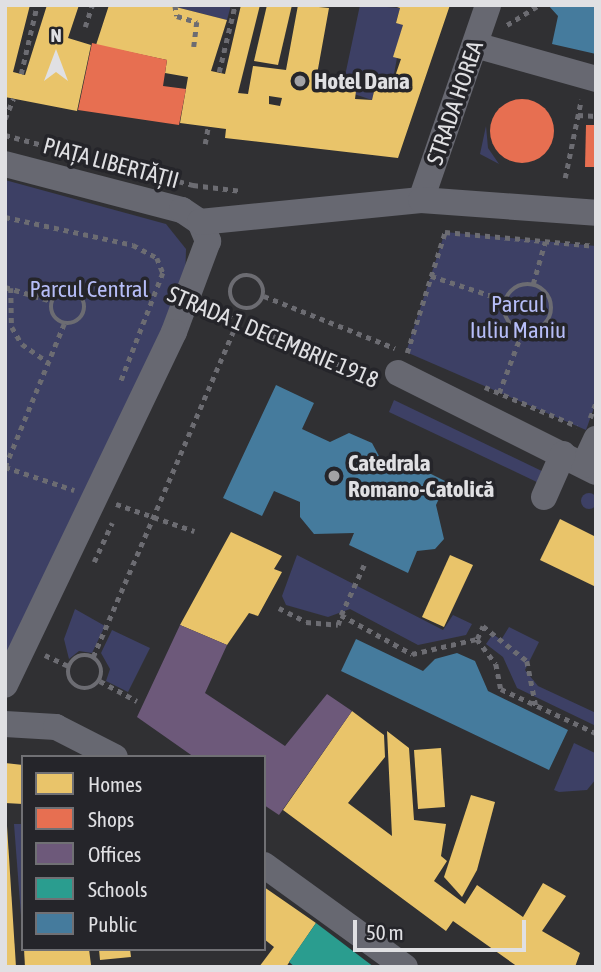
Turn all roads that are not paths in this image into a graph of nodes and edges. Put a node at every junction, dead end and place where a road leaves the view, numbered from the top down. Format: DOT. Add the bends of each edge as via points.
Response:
graph roads {
  1 [pos="488,5"];
  2 [pos="475,45"];
  3 [pos="590,84"];
  4 [pos="5,164"];
  5 [pos="421,200"];
  6 [pos="596,213"];
  7 [pos="200,222"];
  8 [pos="403,367"];
  9 [pos="596,439"];
  10 [pos="581,464"];
  11 [pos="544,497"];
  12 [pos="5,685"];
  13 [pos="5,724"];
  14 [pos="112,755"];
  15 [pos="266,866"];
  16 [pos="405,967"];
  1 -- 2 [label="street, STRADA HOREA"];
  2 -- 3 [label="street"];
  2 -- 5 [label="street, STRADA HOREA"];
  4 -- 7 [label="street" via="182,210"];
  5 -- 6 [label="street"];
  5 -- 7 [label="street"];
  7 -- 12 [label="street" via="208,241 187,300"];
  8 -- 10 [label="street, STRADA 1 DECEMBRIE 1918"];
  9 -- 10 [label="street"];
  10 -- 11 [label="street"];
  13 -- 14 [label="street" via="56,727"];
  15 -- 16 [label="street"];
}
